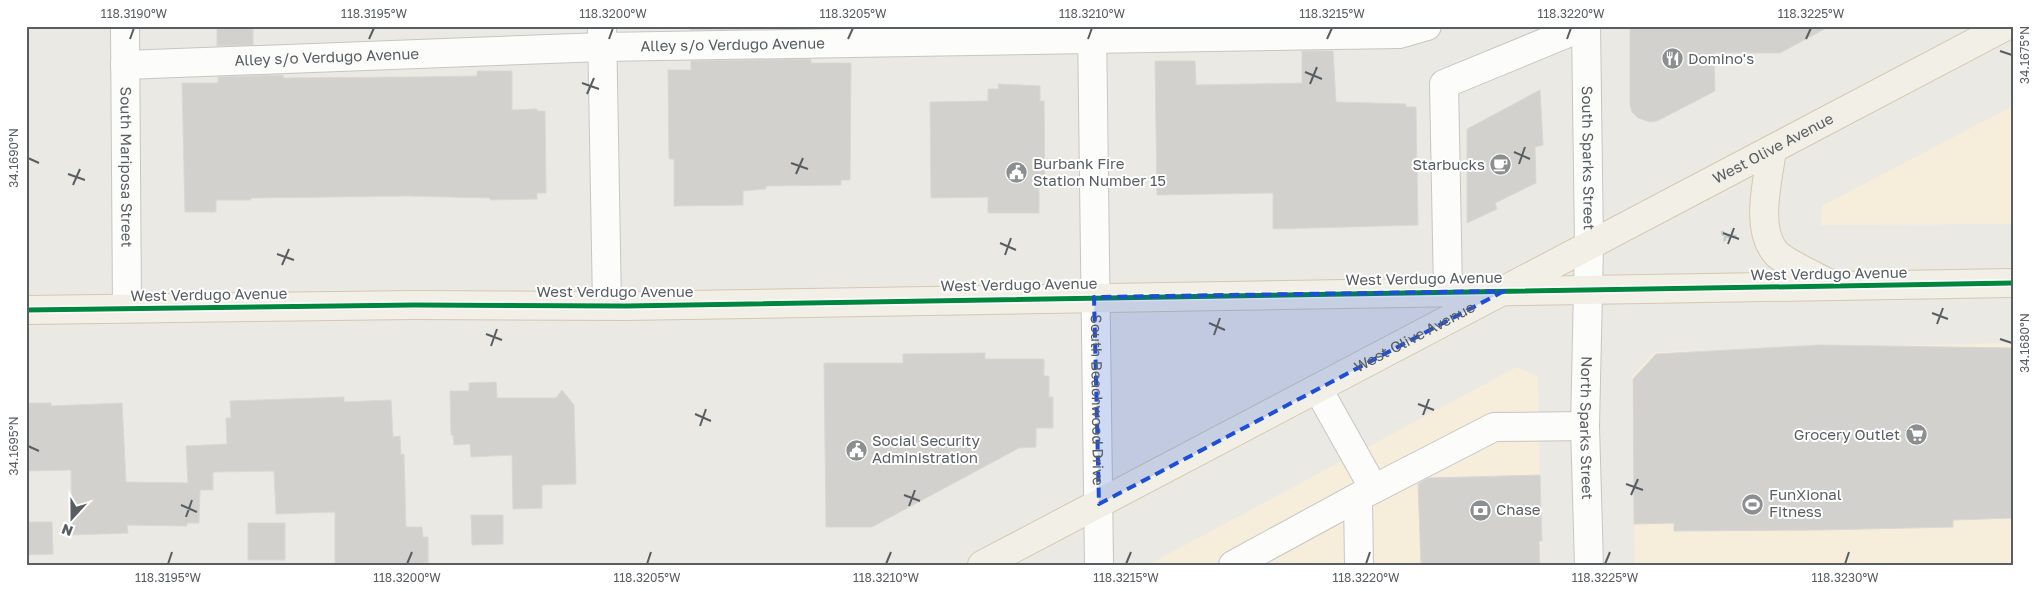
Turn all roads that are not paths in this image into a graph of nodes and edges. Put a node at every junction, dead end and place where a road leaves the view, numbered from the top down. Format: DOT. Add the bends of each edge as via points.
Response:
graph roads {
  1 [pos="125,26"];
  2 [pos="1427,26"];
  3 [pos="1586,26"];
  4 [pos="2006,26"];
  5 [pos="1092,32"];
  6 [pos="603,37"];
  7 [pos="125,65"];
  8 [pos="1772,150"];
  9 [pos="1589,245"];
  10 [pos="2013,283"];
  11 [pos="1835,287"];
  12 [pos="1504,290"];
  13 [pos="1448,291"];
  14 [pos="1588,291"];
  15 [pos="1094,297"];
  16 [pos="607,305"];
  17 [pos="127,308"];
  18 [pos="26,310"];
  19 [pos="1318,389"];
  20 [pos="1585,426"];
  21 [pos="1366,493"];
  22 [pos="1099,504"];
  23 [pos="982,565"];
  24 [pos="1099,565"];
  25 [pos="1233,565"];
  26 [pos="1358,565"];
  27 [pos="1589,565"];
  1 -- 7 [label="street, South Mariposa Street"];
  2 -- 5 [label="street, Alley s/o Verdugo Avenue" via="1399,34"];
  3 -- 9 [label="street, South Sparks Street"];
  3 -- 13 [label="street" via="1444,84"];
  4 -- 8 [label="main road, West Olive Avenue"];
  5 -- 6 [label="street, Alley s/o Verdugo Avenue"];
  5 -- 15 [label="street, South Beachwood Drive"];
  6 -- 7 [label="street, Alley s/o Verdugo Avenue"];
  6 -- 16 [label="street"];
  7 -- 17 [label="street, South Mariposa Street"];
  8 -- 9 [label="main road, West Olive Avenue"];
  8 -- 11 [label="main road" via="1764,218 1766,237 1778,254"];
  9 -- 12 [label="main road, West Olive Avenue"];
  9 -- 14 [label="street, South Sparks Street"];
  10 -- 11 [label="main road, West Verdugo Avenue"];
  11 -- 14 [label="main road, West Verdugo Avenue"];
  12 -- 13 [label="main road, West Verdugo Avenue"];
  12 -- 14 [label="main road, West Verdugo Avenue"];
  12 -- 19 [label="main road, West Olive Avenue"];
  13 -- 15 [label="main road, West Verdugo Avenue"];
  14 -- 20 [label="street, North Sparks Street"];
  15 -- 16 [label="main road, West Verdugo Avenue"];
  15 -- 22 [label="street, South Beachwood Drive"];
  16 -- 17 [label="main road, West Verdugo Avenue"];
  17 -- 18 [label="main road, West Verdugo Avenue"];
  19 -- 21 [label="street"];
  19 -- 22 [label="main road, West Olive Avenue"];
  20 -- 21 [label="street" via="1494,427"];
  20 -- 27 [label="street, North Sparks Street"];
  21 -- 25 [label="street"];
  21 -- 26 [label="street"];
  22 -- 23 [label="main road, West Olive Avenue"];
  22 -- 24 [label="street, South Beachwood Drive"];
}
